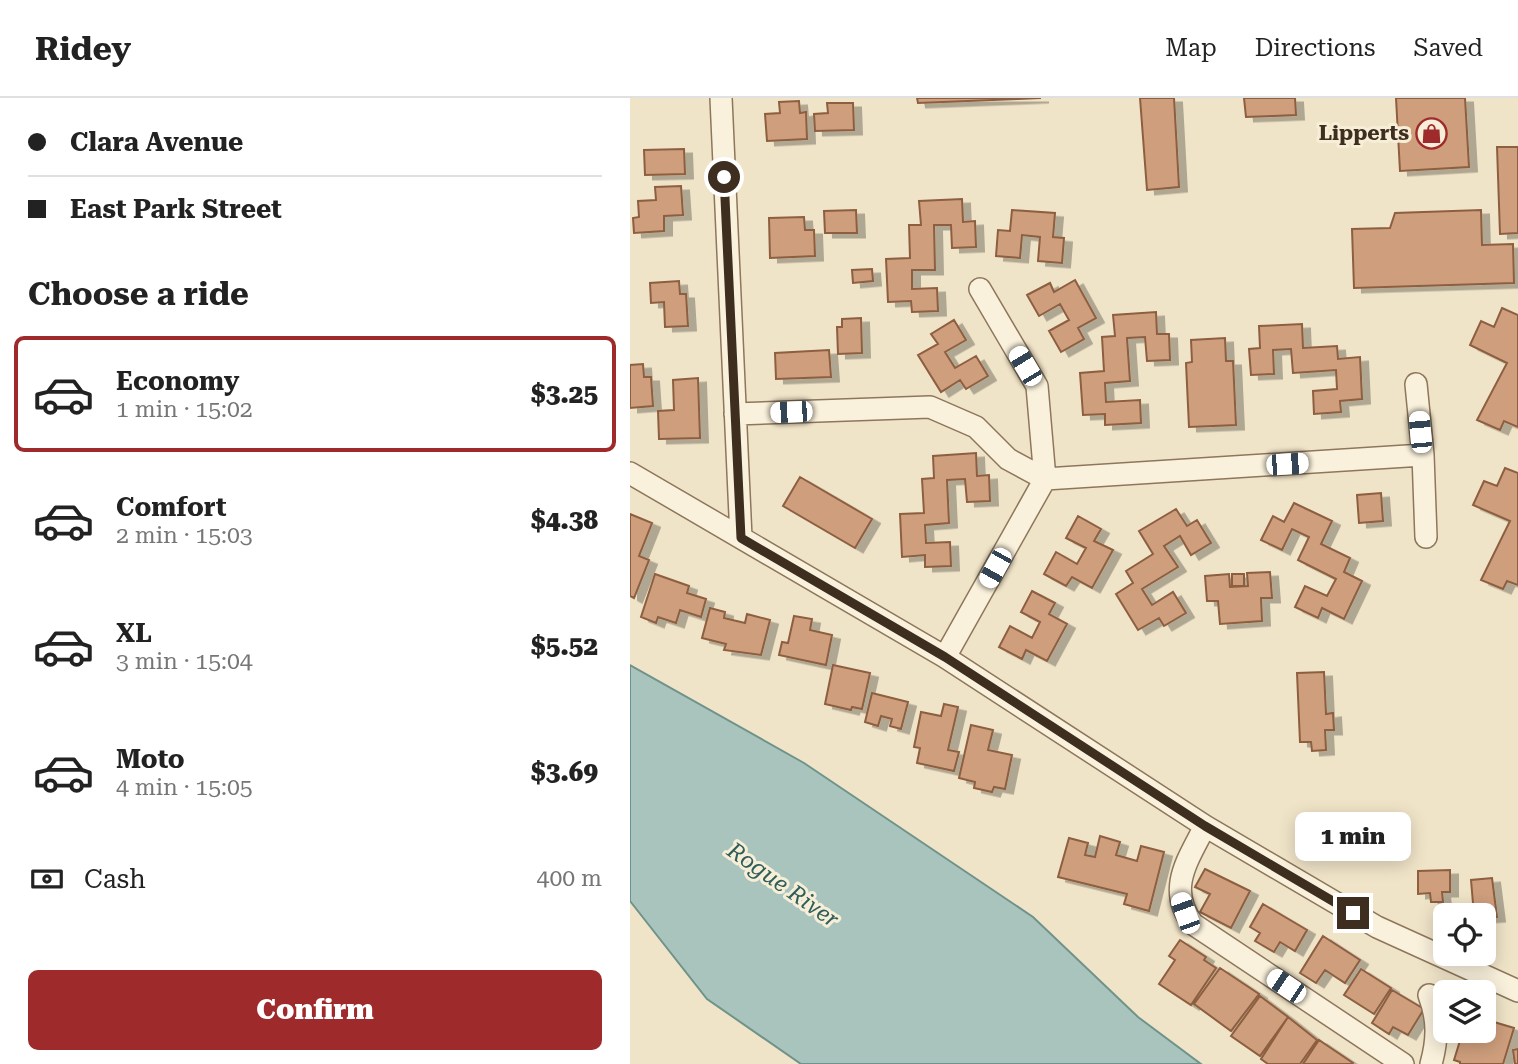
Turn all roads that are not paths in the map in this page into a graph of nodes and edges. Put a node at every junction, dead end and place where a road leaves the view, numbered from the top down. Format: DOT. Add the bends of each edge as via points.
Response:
graph roads {
  1 [pos="720,98"];
  2 [pos="979,289"];
  3 [pos="1416,384"];
  4 [pos="735,414"];
  5 [pos="1423,456"];
  6 [pos="630,473"];
  7 [pos="1045,480"];
  8 [pos="1426,537"];
  9 [pos="741,538"];
  10 [pos="945,657"];
  11 [pos="1205,826"];
  12 [pos="1518,991"];
  13 [pos="1429,995"];
  14 [pos="1403,1064"];
  15 [pos="1431,1064"];
  1 -- 4 [label="street"];
  2 -- 7 [label="street" via="1037,386"];
  3 -- 5 [label="street"];
  4 -- 7 [label="street" via="930,407 976,427 1008,459"];
  4 -- 9 [label="street"];
  5 -- 7 [label="street"];
  5 -- 8 [label="street"];
  6 -- 9 [label="street"];
  7 -- 10 [label="street"];
  9 -- 10 [label="street"];
  10 -- 11 [label="street"];
  11 -- 12 [label="street" via="1377,927"];
  11 -- 14 [label="street" via="1180,883 1180,899 1194,924"];
  13 -- 15 [label="street" via="1437,1015 1437,1044"];
}
